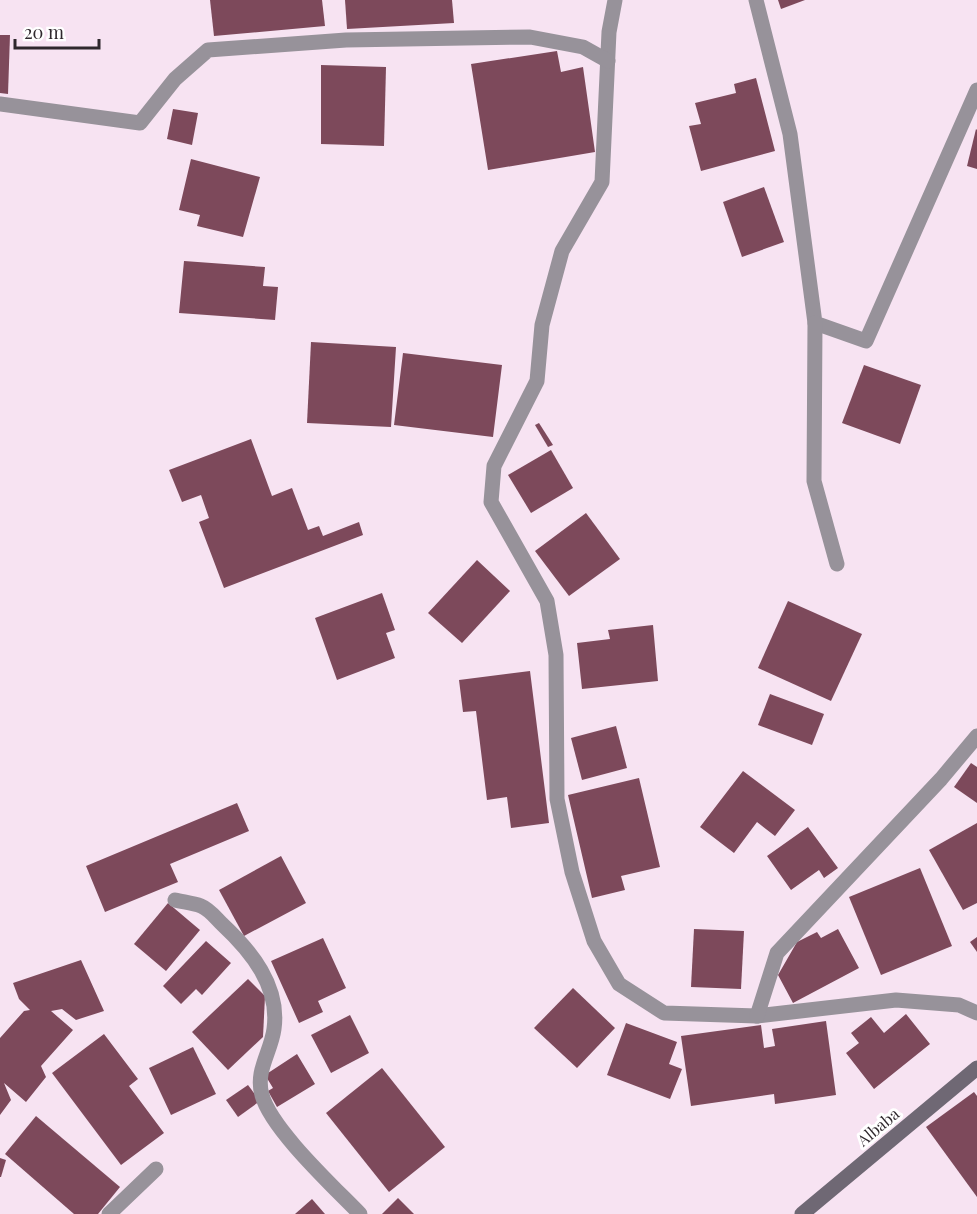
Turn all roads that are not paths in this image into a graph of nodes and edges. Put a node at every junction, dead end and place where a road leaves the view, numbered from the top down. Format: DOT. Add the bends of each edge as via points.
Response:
graph roads {
  1 [pos="615,0"];
  2 [pos="756,0"];
  3 [pos="608,61"];
  4 [pos="977,90"];
  5 [pos="0,104"];
  6 [pos="815,323"];
  7 [pos="837,564"];
  8 [pos="977,736"];
  9 [pos="175,900"];
  10 [pos="977,1013"];
  11 [pos="757,1016"];
  12 [pos="977,1068"];
  13 [pos="156,1169"];
  14 [pos="110,1214"];
  15 [pos="360,1214"];
  16 [pos="802,1214"];
  1 -- 3 [label="street"];
  2 -- 6 [label="street" via="790,134"];
  3 -- 5 [label="street" via="583,47 530,37 335,41 208,51 175,79 141,123"];
  3 -- 11 [label="street" via="602,182 562,251 542,325 537,381 494,466 491,502 547,602 556,655 557,799 572,872 594,941 619,984 664,1013"];
  4 -- 6 [label="street" via="866,341"];
  6 -- 7 [label="street" via="814,481"];
  8 -- 11 [label="street" via="777,953"];
  9 -- 15 [label="street" via="203,906 263,970 273,997 274,1029 260,1074 262,1095 269,1111 294,1143"];
  10 -- 11 [label="street" via="959,1005 896,1000"];
  12 -- 16 [label="street, Albaba"];
  13 -- 14 [label="street"];
}
